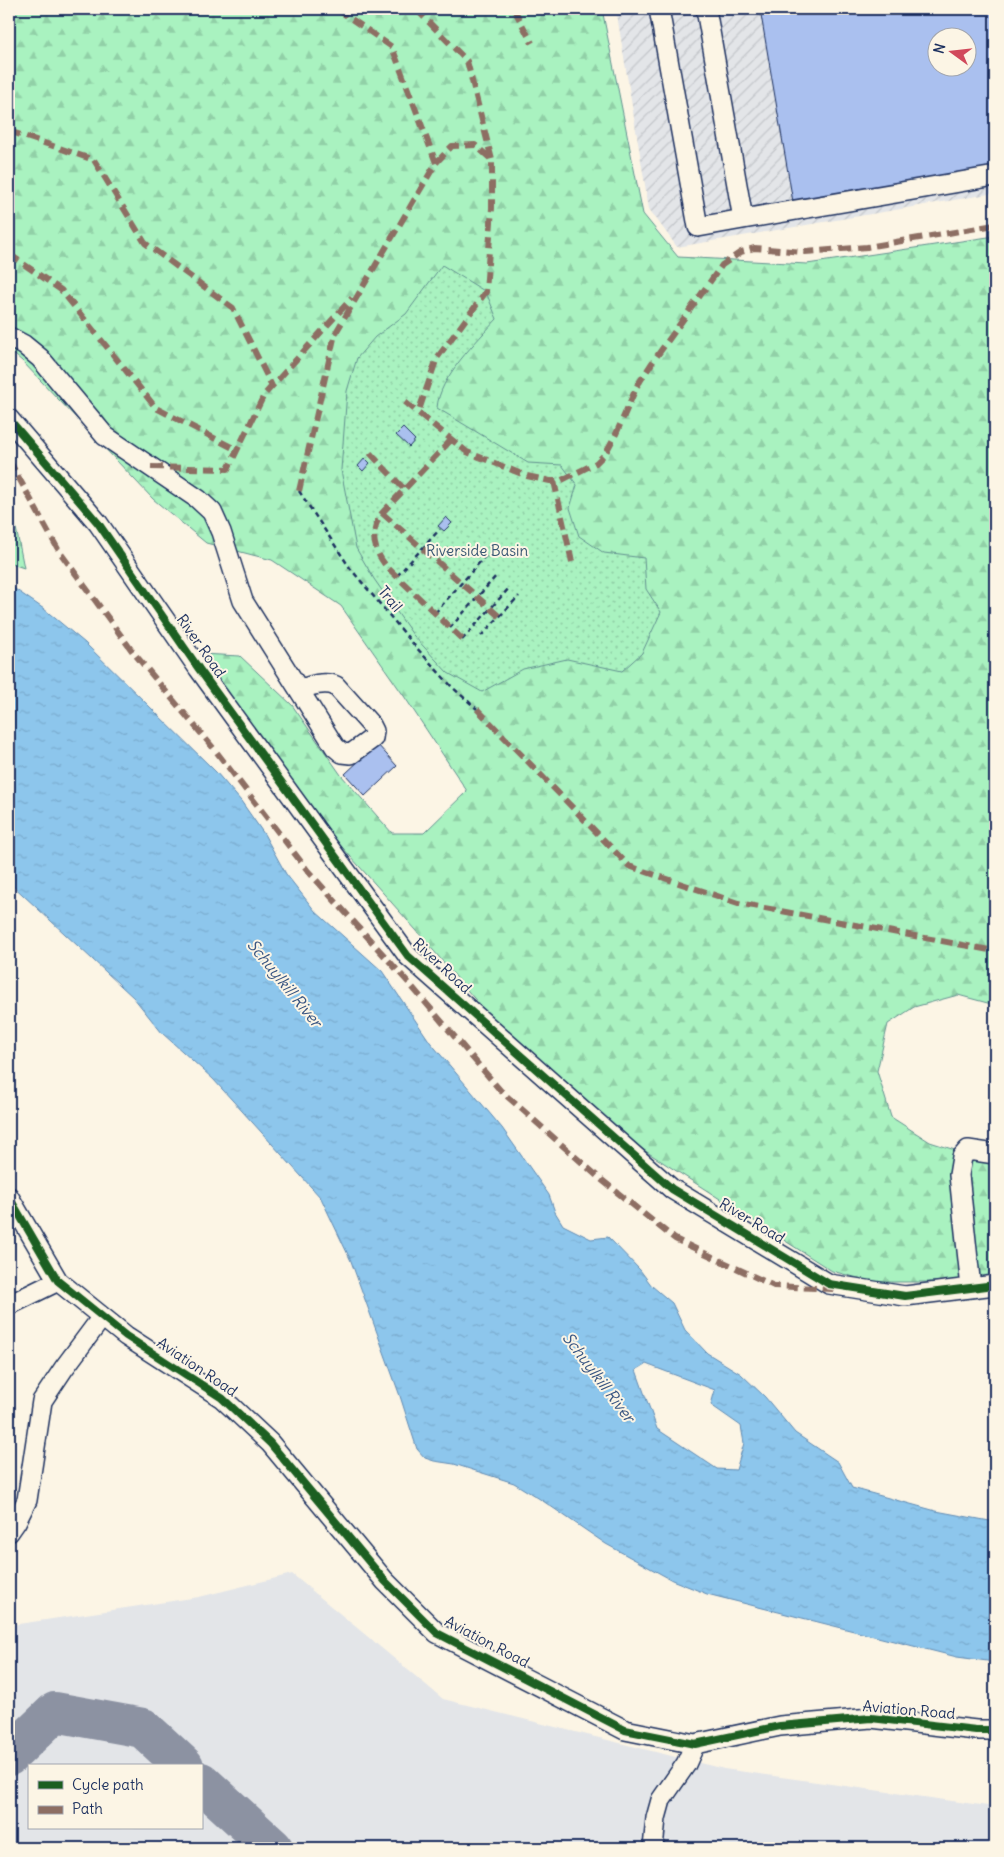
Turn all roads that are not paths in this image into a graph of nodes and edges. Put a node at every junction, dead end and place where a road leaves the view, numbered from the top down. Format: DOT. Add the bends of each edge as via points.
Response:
graph roads {
  1 [pos="659,9"];
  2 [pos="706,9"];
  3 [pos="995,176"];
  4 [pos="743,219"];
  5 [pos="9,338"];
  6 [pos="9,419"];
  7 [pos="300,691"];
  8 [pos="995,1154"];
  9 [pos="9,1197"];
  10 [pos="58,1281"];
  11 [pos="995,1285"];
  12 [pos="971,1288"];
  13 [pos="9,1305"];
  14 [pos="102,1317"];
  15 [pos="9,1532"];
  16 [pos="995,1730"];
  17 [pos="695,1744"];
  18 [pos="653,1848"];
  1 -- 4 [label="street" via="698,227"];
  2 -- 4 [label="street"];
  3 -- 4 [label="street"];
  5 -- 7 [label="street" via="40,358 105,436 212,512 243,601"];
  6 -- 12 [label="street, River Road" via="98,523 199,669 408,956 672,1189 829,1284 905,1296"];
  8 -- 12 [label="street" via="968,1150 962,1158 959,1175"];
  9 -- 10 [label="street"];
  10 -- 13 [label="street"];
  10 -- 14 [label="street, Aviation Road"];
  11 -- 12 [label="street, River Road"];
  14 -- 15 [label="street" via="42,1401 27,1500"];
  14 -- 17 [label="street, Aviation Road" via="222,1398 270,1442 385,1581 437,1633 625,1730"];
  16 -- 17 [label="street, Aviation Road" via="871,1718 780,1726"];
  17 -- 18 [label="street" via="686,1764 661,1800"];
}
